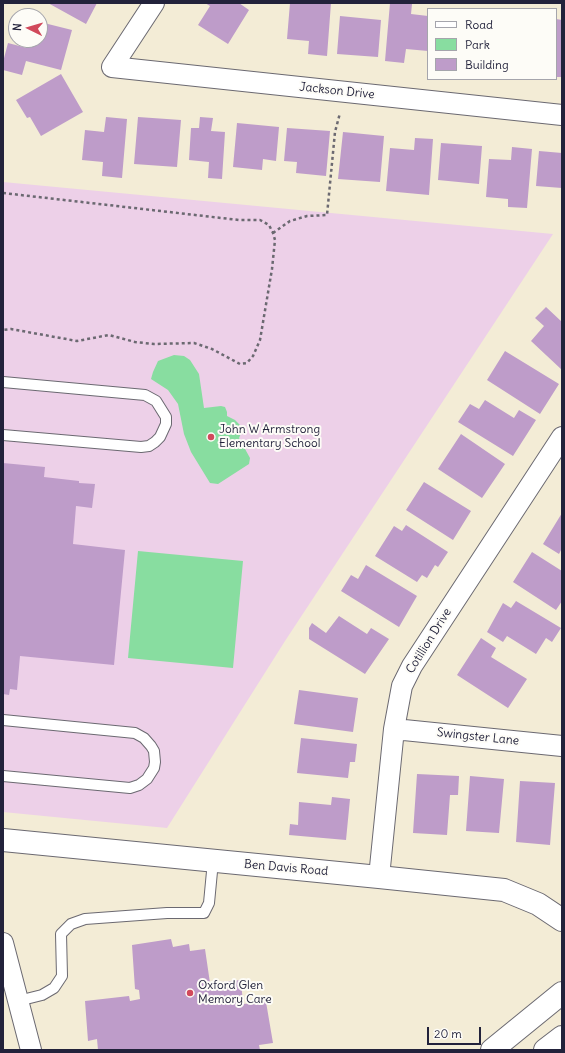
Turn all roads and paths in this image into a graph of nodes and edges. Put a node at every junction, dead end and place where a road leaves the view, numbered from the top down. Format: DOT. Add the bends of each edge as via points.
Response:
graph roads {
  1 [pos="154,3"];
  2 [pos="340,113"];
  3 [pos="562,115"];
  4 [pos="3,194"];
  5 [pos="273,233"];
  6 [pos="3,330"];
  7 [pos="3,382"];
  8 [pos="3,435"];
  9 [pos="562,436"];
  10 [pos="3,720"];
  11 [pos="394,729"];
  12 [pos="562,746"];
  13 [pos="3,776"];
  14 [pos="3,840"];
  15 [pos="213,861"];
  16 [pos="379,876"];
  17 [pos="562,920"];
  18 [pos="3,942"];
  19 [pos="562,993"];
  20 [pos="18,1002"];
  21 [pos="562,1037"];
  22 [pos="31,1050"];
  23 [pos="492,1050"];
  24 [pos="545,1050"];
  1 -- 3 [label="street, Jackson Drive" via="112,67"];
  2 -- 5 [label="path" via="335,132 328,216 307,216 290,221"];
  4 -- 5 [label="path" via="240,220 260,220 269,225"];
  5 -- 6 [label="path" via="274,258 260,340 247,363 240,364 212,348 194,343 154,344 109,335 77,341 11,329"];
  7 -- 8 [label="lane" via="145,395 156,401 166,417 166,424 155,442 141,447"];
  9 -- 11 [label="street, Cotillion Drive" via="412,666 402,686"];
  10 -- 13 [label="lane" via="135,733 151,746 155,762 147,779 130,788"];
  11 -- 12 [label="street, Swingster Lane"];
  11 -- 16 [label="street, Cotillion Drive"];
  14 -- 15 [label="street, Ben Davis Road"];
  15 -- 16 [label="street, Ben Davis Road"];
  15 -- 20 [label="lane" via="209,903 204,913 85,919 71,924 61,934 62,976 54,988 42,995"];
  16 -- 17 [label="street, Ben Davis Road" via="504,890 538,904"];
  18 -- 20 [label="street"];
  19 -- 23 [label="street"];
  20 -- 22 [label="street"];
  21 -- 24 [label="street"];
}
